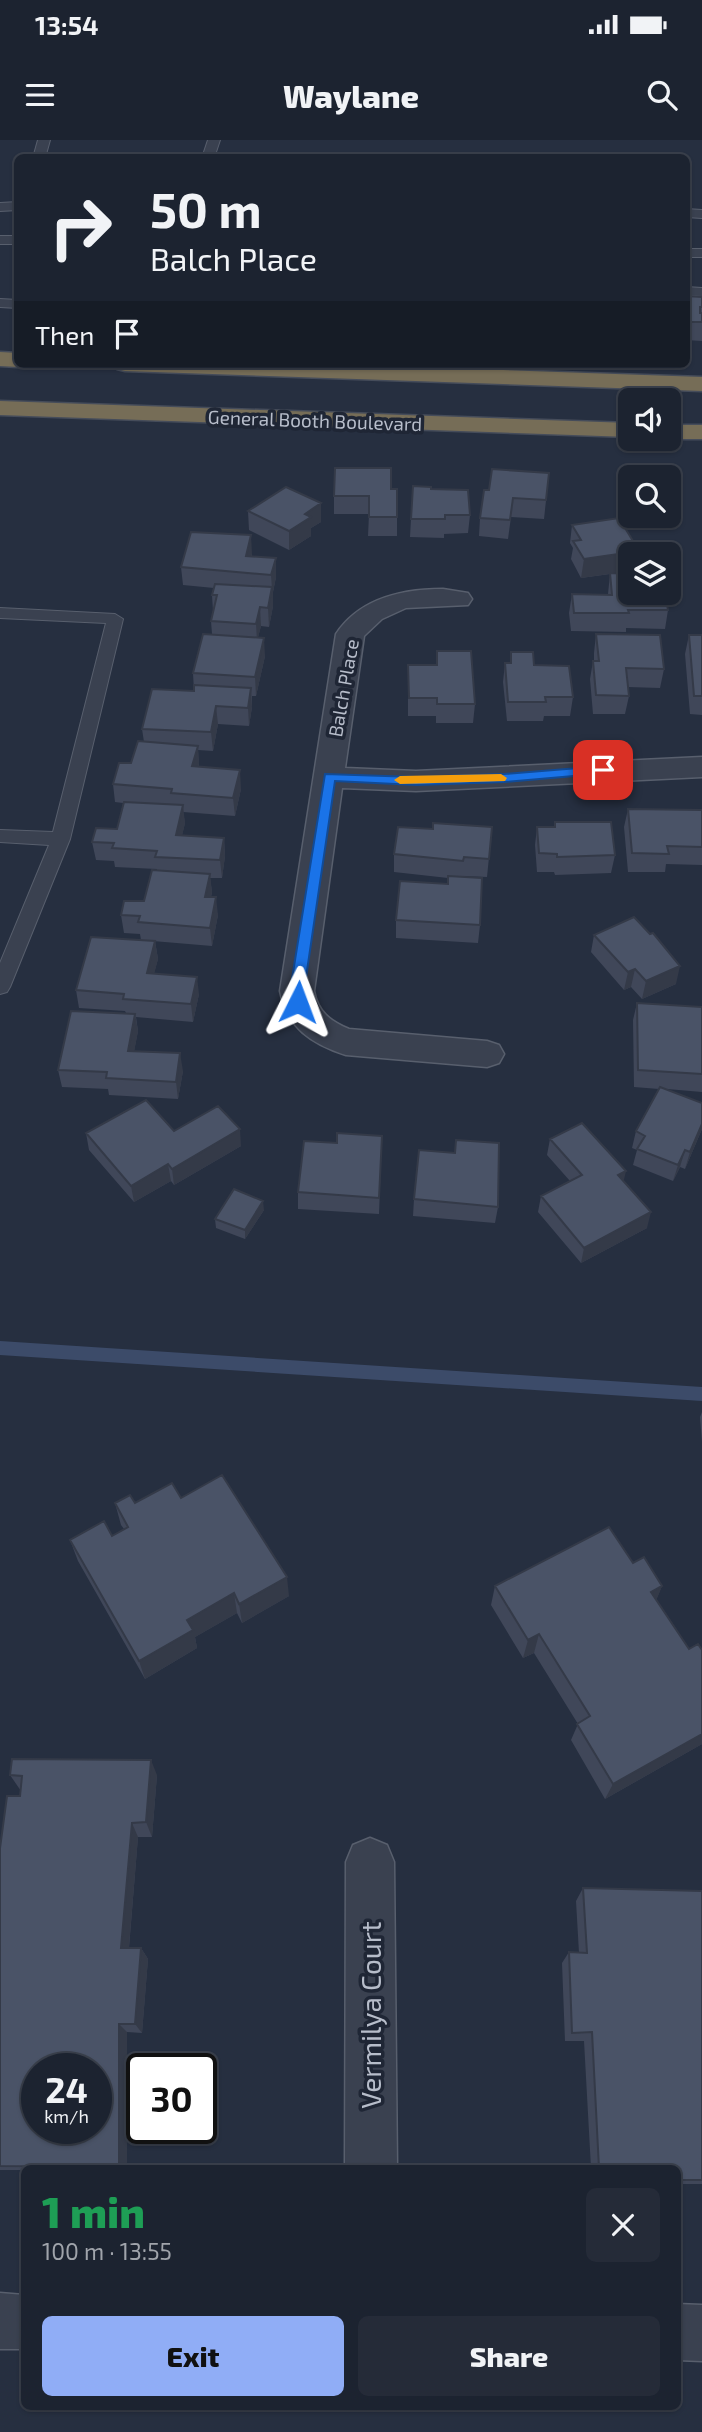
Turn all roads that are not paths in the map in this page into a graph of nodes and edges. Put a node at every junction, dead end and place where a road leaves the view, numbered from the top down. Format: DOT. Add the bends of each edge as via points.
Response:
graph roads {
  1 [pos="240,368"];
  2 [pos="702,384"];
  3 [pos="0,408"];
  4 [pos="618,430"];
  5 [pos="681,432"];
  6 [pos="702,432"];
  7 [pos="458,599"];
  8 [pos="0,613"];
  9 [pos="702,767"];
  10 [pos="329,777"];
  11 [pos="0,836"];
  12 [pos="61,839"];
  13 [pos="0,988"];
  14 [pos="487,1054"];
  15 [pos="370,1861"];
  16 [pos="371,2165"];
  17 [pos="0,2321"];
  18 [pos="21,2322"];
  19 [pos="681,2332"];
  20 [pos="702,2333"];
  1 -- 2 [label="highway"];
  3 -- 4 [label="highway, General Booth Boulevard"];
  5 -- 6 [label="highway"];
  7 -- 10 [label="street, Balch Place" via="426,597 381,607 350,634"];
  8 -- 12 [label="lane" via="116,619"];
  9 -- 10 [label="street" via="416,781"];
  10 -- 14 [label="street, Balch Place" via="298,1002 311,1024 346,1042"];
  11 -- 12 [label="lane"];
  12 -- 13 [label="lane"];
  15 -- 16 [label="street, Vermilya Court"];
  17 -- 18 [label="street"];
  19 -- 20 [label="street"];
}
